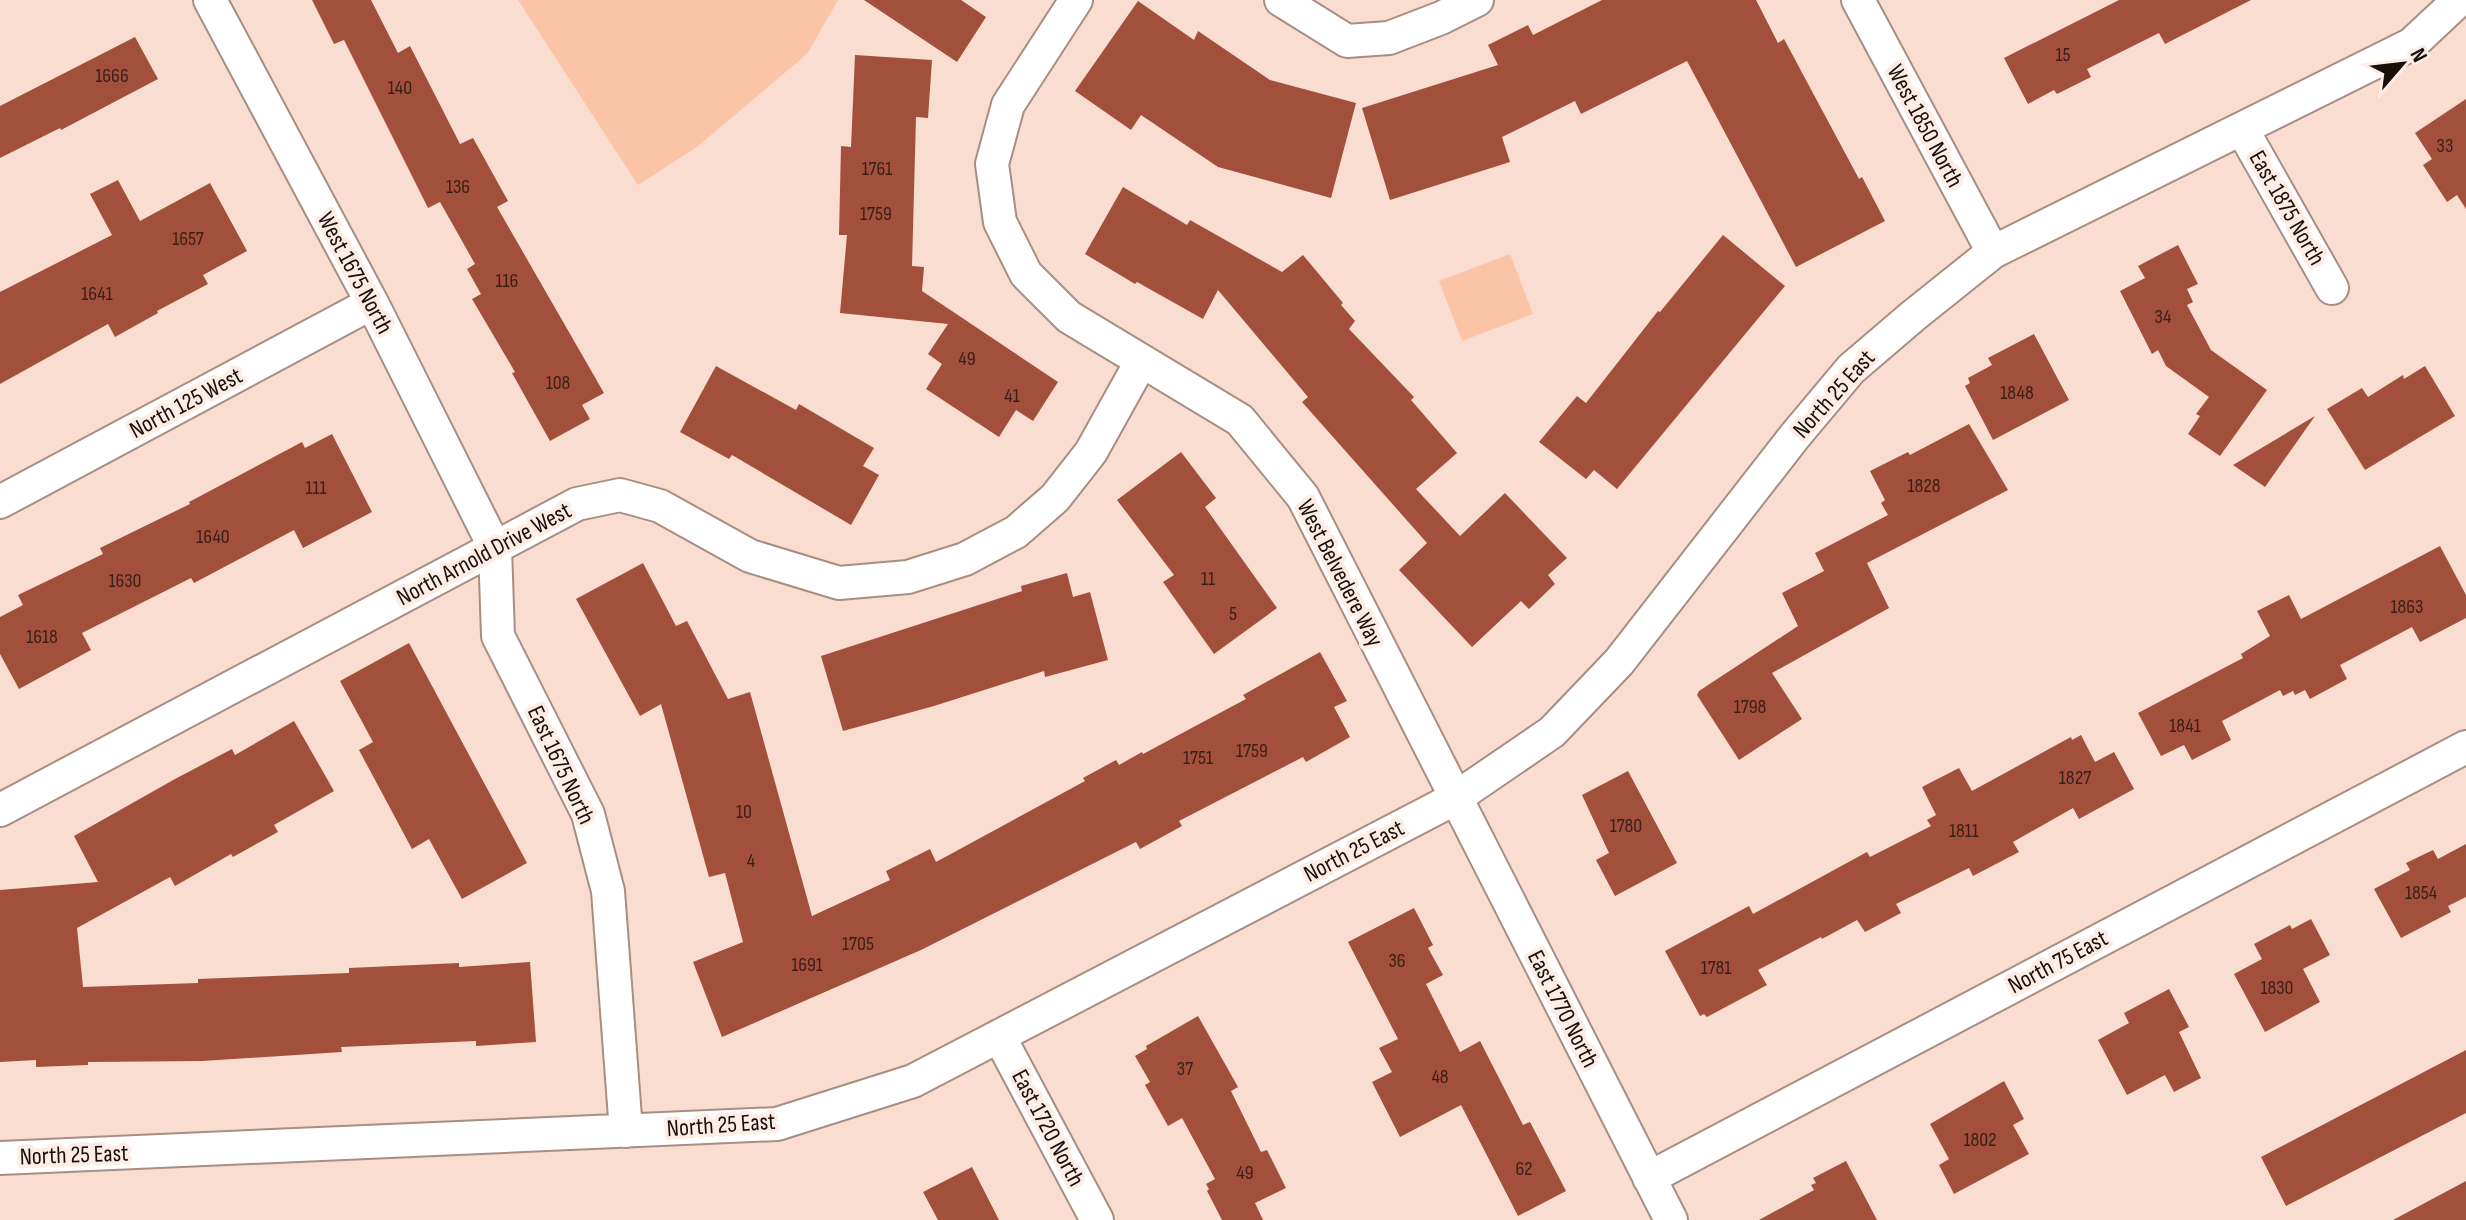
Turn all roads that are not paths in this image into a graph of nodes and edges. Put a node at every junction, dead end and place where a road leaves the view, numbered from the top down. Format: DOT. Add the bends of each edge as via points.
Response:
graph roads {
  1 [pos="210,0"];
  2 [pos="1076,0"];
  3 [pos="1281,0"];
  4 [pos="1477,0"];
  5 [pos="1858,0"];
  6 [pos="2459,0"];
  7 [pos="2242,129"];
  8 [pos="1993,252"];
  9 [pos="2332,288"];
  10 [pos="372,303"];
  11 [pos="1141,362"];
  12 [pos="0,502"];
  13 [pos="495,548"];
  14 [pos="2466,747"];
  15 [pos="1454,799"];
  16 [pos="0,810"];
  17 [pos="999,1036"];
  18 [pos="626,1131"];
  19 [pos="0,1158"];
  20 [pos="1649,1178"];
  21 [pos="1097,1220"];
  22 [pos="1671,1220"];
  1 -- 10 [label="street, West 1675 North"];
  2 -- 11 [label="street, West Belvedere Way" via="1008,105 992,164 1000,222 1026,274 1069,317"];
  3 -- 4 [label="street" via="1347,41 1389,38"];
  5 -- 8 [label="street, West 1850 North"];
  6 -- 7 [label="street, North 25 East" via="2412,44"];
  7 -- 8 [label="street, North 25 East"];
  7 -- 9 [label="street, East 1875 North"];
  8 -- 15 [label="street, North 25 East" via="1851,369 1619,662 1552,732"];
  10 -- 12 [label="street, North 125 West"];
  10 -- 13 [label="street, West 1675 North"];
  11 -- 13 [label="street, North Arnold Drive West" via="1091,452 1055,498 1016,532 965,559 908,577 839,583 750,556 660,506 620,495 577,504"];
  11 -- 15 [label="street, West Belvedere Way" via="1240,420 1303,497"];
  13 -- 16 [label="street, North Arnold Drive West"];
  13 -- 18 [label="street, East 1675 North" via="498,636 588,814 608,891"];
  14 -- 20 [label="street, North 75 East"];
  15 -- 17 [label="street, North 25 East"];
  15 -- 20 [label="street, East 1770 North"];
  17 -- 18 [label="street, North 25 East" via="913,1081 777,1124"];
  17 -- 21 [label="street, East 1720 North"];
  18 -- 19 [label="street, North 25 East"];
  20 -- 22 [label="street, East 1770 North"];
}
